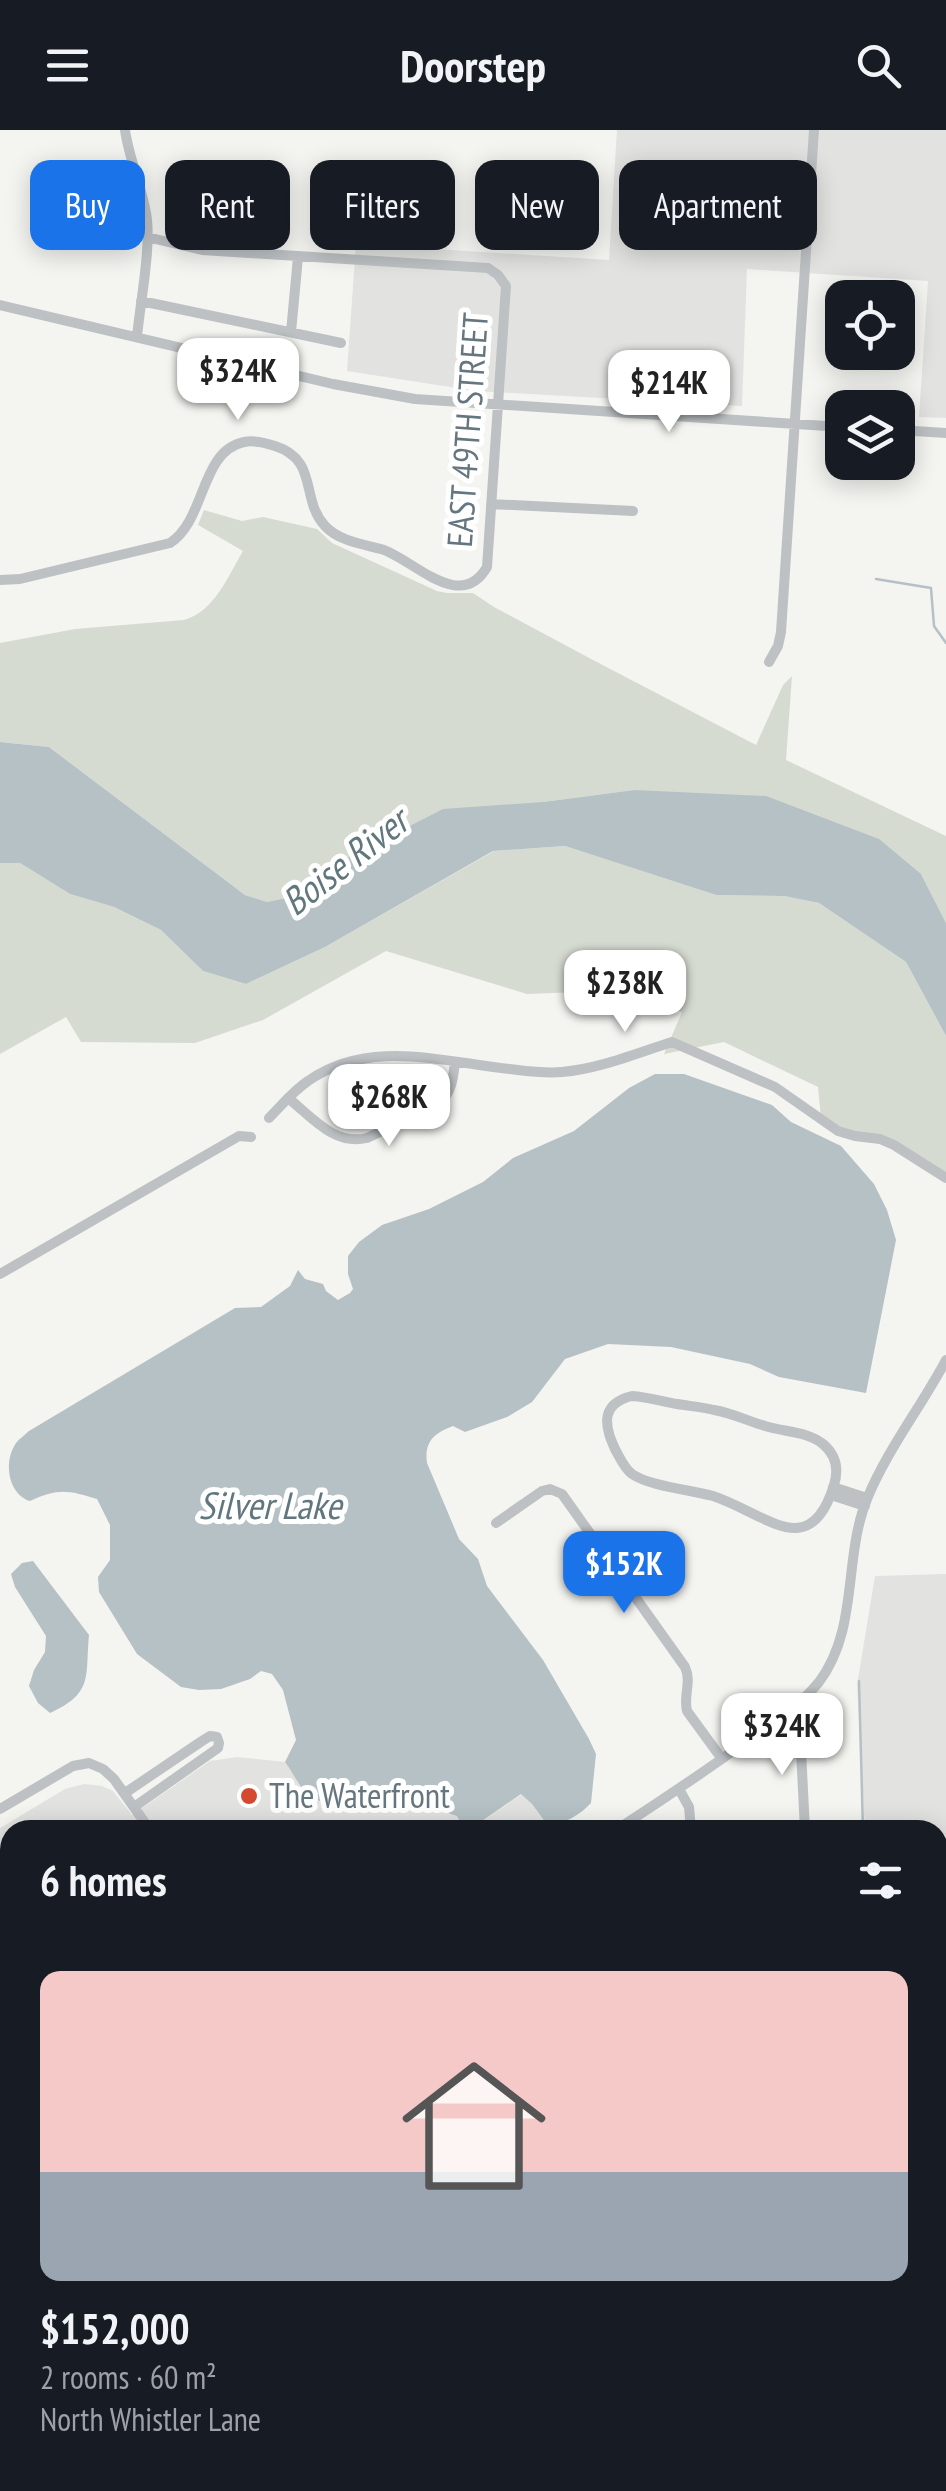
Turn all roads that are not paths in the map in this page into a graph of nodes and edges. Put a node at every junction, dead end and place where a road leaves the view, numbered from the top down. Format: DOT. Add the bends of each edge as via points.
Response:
graph roads {
  1 [pos="125,130"];
  2 [pos="814,130"];
  3 [pos="147,237"];
  4 [pos="298,257"];
  5 [pos="141,301"];
  6 [pos="0,305"];
  7 [pos="291,332"];
  8 [pos="137,337"];
  9 [pos="341,343"];
  10 [pos="498,405"];
  11 [pos="794,424"];
  12 [pos="825,425"];
  13 [pos="915,431"];
  14 [pos="946,432"];
  15 [pos="220,436"];
  16 [pos="230,448"];
  17 [pos="491,504"];
  18 [pos="632,511"];
  19 [pos="0,580"];
  20 [pos="769,662"];
  21 [pos="455,1062"];
  22 [pos="288,1098"];
  23 [pos="270,1118"];
  24 [pos="251,1138"];
  25 [pos="946,1178"];
  26 [pos="0,1274"];
  27 [pos="946,1360"];
  28 [pos="832,1491"];
  29 [pos="866,1502"];
  30 [pos="496,1524"];
  31 [pos="792,1710"];
  32 [pos="722,1759"];
  33 [pos="679,1789"];
  34 [pos="125,1794"];
  35 [pos="134,1807"];
  36 [pos="0,1809"];
  37 [pos="143,1820"];
  38 [pos="631,1820"];
  39 [pos="691,1820"];
  40 [pos="804,1820"];
  1 -- 3 [label="street"];
  2 -- 11 [label="street"];
  3 -- 4 [label="street" via="202,250"];
  3 -- 5 [label="street"];
  4 -- 7 [label="street"];
  4 -- 10 [label="street, EAST 49TH STREET" via="488,268 498,275 506,286"];
  5 -- 7 [label="street"];
  5 -- 8 [label="street"];
  6 -- 8 [label="street"];
  7 -- 9 [label="street"];
  8 -- 10 [label="street" via="373,392"];
  10 -- 11 [label="street"];
  10 -- 17 [label="street, EAST 49TH STREET"];
  11 -- 12 [label="street"];
  11 -- 20 [label="street" via="781,632"];
  13 -- 14 [label="street"];
  15 -- 16 [label="street"];
  16 -- 17 [label="street, EAST 49TH STREET" via="259,442 287,451 305,470 312,506 326,528 440,582 471,584 481,577"];
  16 -- 19 [label="street" via="212,467 186,528 170,543"];
  17 -- 18 [label="street"];
  21 -- 22 [label="street" via="358,1058 324,1071"];
  21 -- 22 [label="street" via="448,1096 439,1104 356,1141 334,1135"];
  21 -- 25 [label="street" via="561,1072 672,1042 774,1087 838,1130 894,1145"];
  22 -- 23 [label="street"];
  24 -- 26 [label="street" via="239,1136"];
  27 -- 29 [label="street"];
  28 -- 28 [label="street" via="837,1465 812,1436 632,1396 608,1412 609,1436 632,1474 712,1496 786,1529 811,1525"];
  28 -- 29 [label="street"];
  29 -- 31 [label="street" via="834,1658"];
  30 -- 32 [label="street" via="542,1491 562,1494 685,1668 687,1711"];
  31 -- 32 [label="street"];
  31 -- 40 [label="street" via="800,1730"];
  32 -- 33 [label="street"];
  33 -- 38 [label="street"];
  33 -- 39 [label="street"];
  34 -- 35 [label="street"];
  34 -- 35 [label="street" via="202,1740 217,1737 218,1748"];
  34 -- 36 [label="street" via="103,1769 72,1766"];
  35 -- 37 [label="street"];
}
